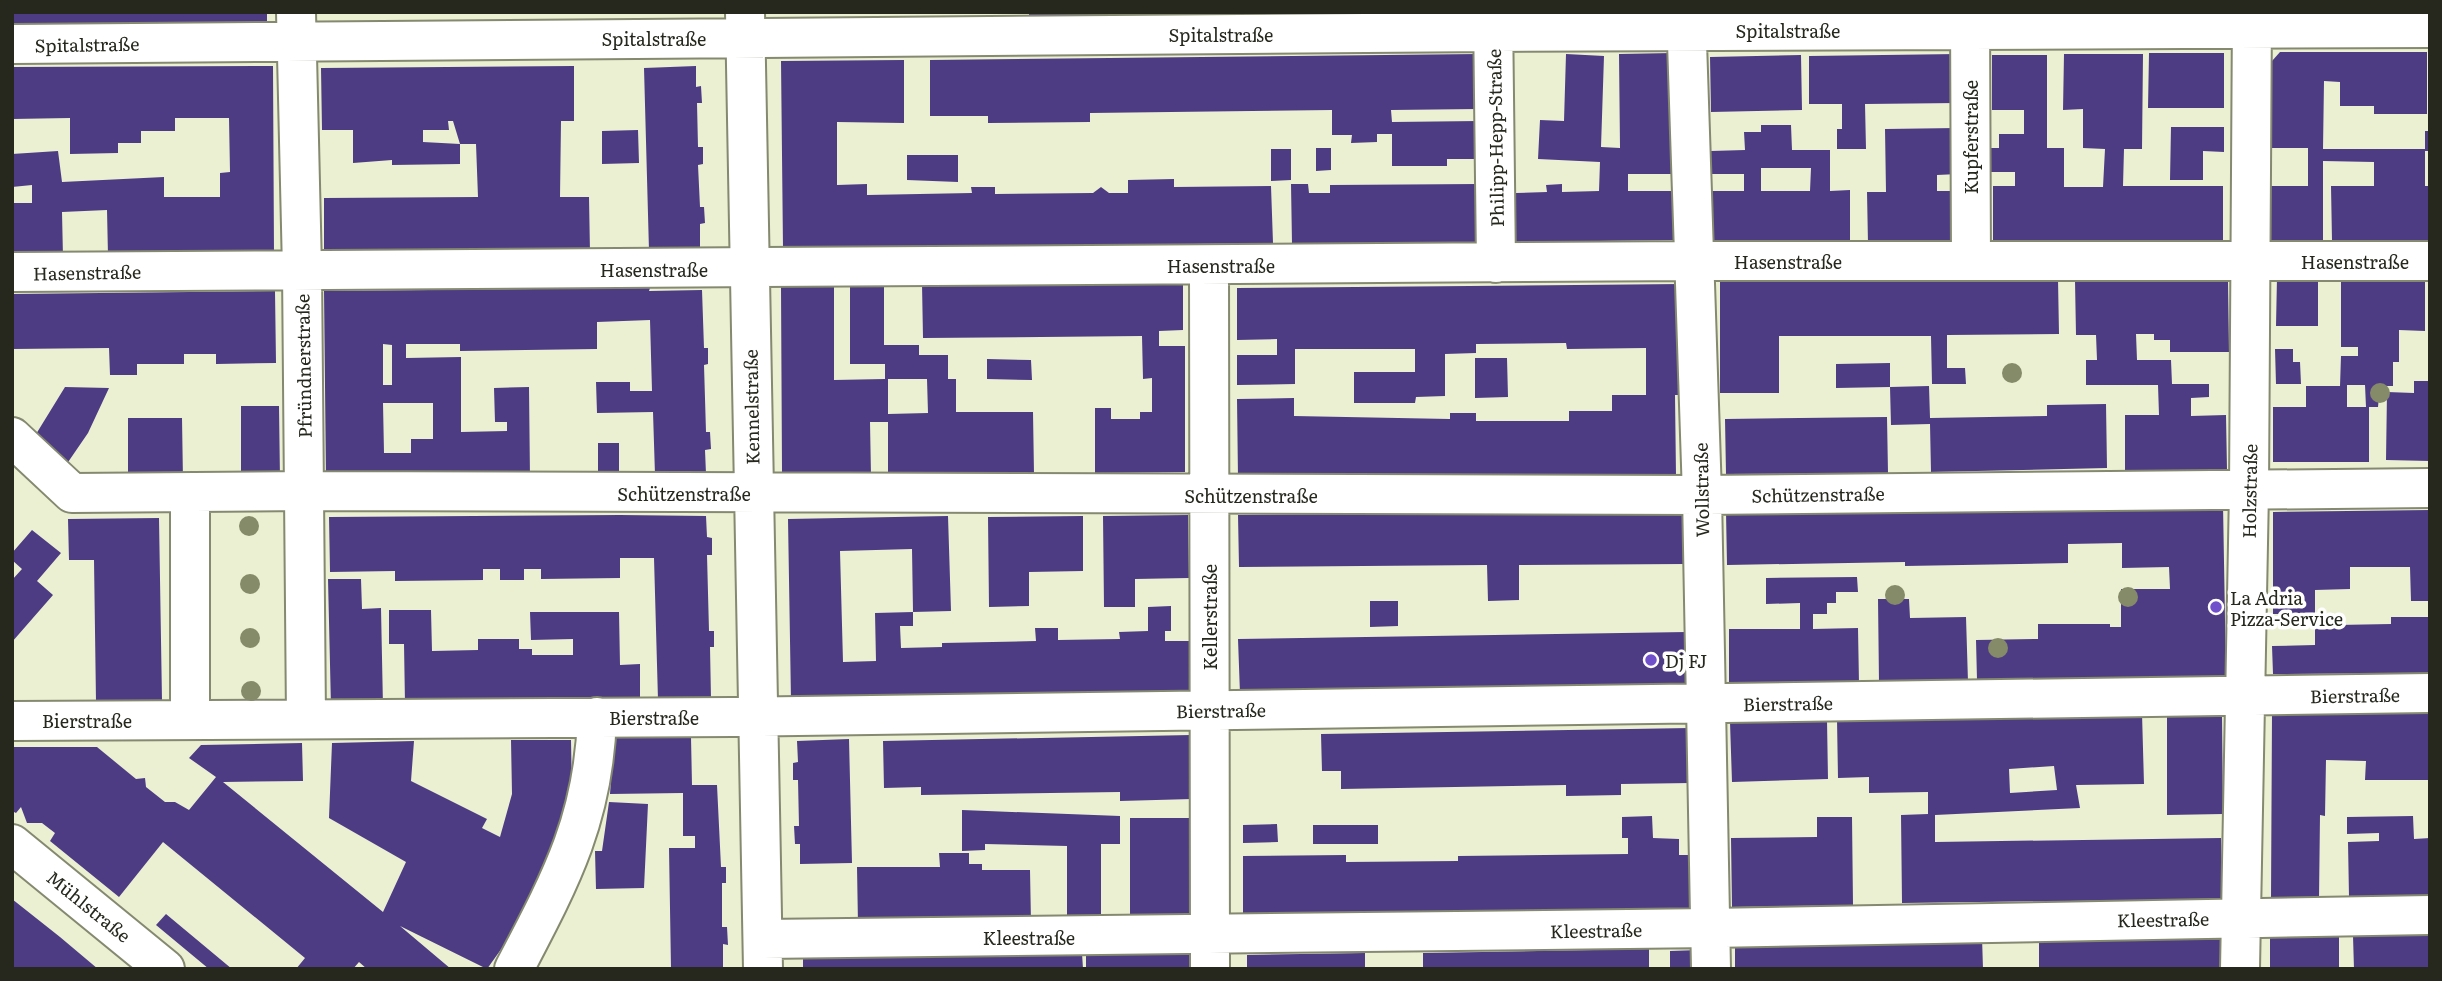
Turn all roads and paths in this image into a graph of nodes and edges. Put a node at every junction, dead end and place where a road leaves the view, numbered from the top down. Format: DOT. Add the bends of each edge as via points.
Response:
graph roads {
  1 [pos="1970,21"];
  2 [pos="2252,21"];
  3 [pos="1493,22"];
  4 [pos="1687,22"];
  5 [pos="745,25"];
  6 [pos="296,27"];
  7 [pos="2430,28"];
  8 [pos="12,44"];
  9 [pos="1694,261"];
  10 [pos="1971,261"];
  11 [pos="2250,261"];
  12 [pos="2430,261"];
  13 [pos="1496,263"];
  14 [pos="1209,265"];
  15 [pos="750,268"];
  16 [pos="302,270"];
  17 [pos="12,272"];
  18 [pos="12,437"];
  19 [pos="2430,488"];
  20 [pos="2249,490"];
  21 [pos="304,491"];
  22 [pos="190,493"];
  23 [pos="752,493"];
  24 [pos="1209,495"];
  25 [pos="1702,495"];
  26 [pos="2430,693"];
  27 [pos="2246,697"];
  28 [pos="1704,704"];
  29 [pos="1209,710"];
  30 [pos="756,716"];
  31 [pos="597,717"];
  32 [pos="306,719"];
  33 [pos="190,720"];
  34 [pos="12,721"];
  35 [pos="12,844"];
  36 [pos="2430,915"];
  37 [pos="2241,917"];
  38 [pos="1711,928"];
  39 [pos="1210,952"];
  40 [pos="763,954"];
  41 [pos="165,969"];
  42 [pos="514,969"];
  43 [pos="1711,969"];
  44 [pos="2240,969"];
  1 -- 2 [label="street, Spitalstraße"];
  1 -- 4 [label="street, Spitalstraße"];
  1 -- 10 [label="street, Kupferstraße"];
  2 -- 7 [label="street, Spitalstraße"];
  2 -- 11 [label="street, Holzstraße"];
  3 -- 4 [label="street, Spitalstraße"];
  3 -- 5 [label="street, Spitalstraße"];
  3 -- 13 [label="street, Philipp-Hepp-Straße"];
  4 -- 9 [label="street, Wollstraße"];
  5 -- 6 [label="street, Spitalstraße"];
  5 -- 15 [label="street, Kennelstraße"];
  6 -- 8 [label="street, Spitalstraße"];
  6 -- 16 [label="street, Pfründnerstraße"];
  9 -- 10 [label="street, Hasenstraße"];
  9 -- 13 [label="street, Hasenstraße"];
  9 -- 25 [label="street, Wollstraße"];
  10 -- 11 [label="street, Hasenstraße"];
  11 -- 12 [label="street, Hasenstraße"];
  11 -- 20 [label="street, Holzstraße"];
  13 -- 14 [label="street, Hasenstraße"];
  14 -- 15 [label="street, Hasenstraße"];
  14 -- 24 [label="street, Kellerstraße"];
  15 -- 16 [label="street, Hasenstraße"];
  15 -- 23 [label="street, Kennelstraße"];
  16 -- 17 [label="street, Hasenstraße"];
  16 -- 21 [label="street, Pfründnerstraße"];
  18 -- 22 [label="street, Schützenstraße" via="72,493"];
  19 -- 20 [label="street, Schützenstraße"];
  20 -- 25 [label="street, Schützenstraße"];
  20 -- 27 [label="street, Holzstraße"];
  21 -- 22 [label="street, Schützenstraße"];
  21 -- 23 [label="street, Schützenstraße"];
  21 -- 32 [label="street, Pfründnerstraße"];
  22 -- 33 [label="street"];
  23 -- 24 [label="street, Schützenstraße"];
  23 -- 30 [label="street, Kennelstraße"];
  24 -- 25 [label="street, Schützenstraße"];
  24 -- 29 [label="street, Kellerstraße"];
  25 -- 28 [label="street, Wollstraße"];
  26 -- 27 [label="street, Bierstraße"];
  27 -- 28 [label="street, Bierstraße"];
  27 -- 37 [label="street, Holzstraße"];
  28 -- 29 [label="street, Bierstraße"];
  28 -- 38 [label="street, Wollstraße"];
  29 -- 30 [label="street, Bierstraße"];
  29 -- 39 [label="street, Kellerstraße"];
  30 -- 31 [label="street, Bierstraße"];
  30 -- 40 [label="street, Kennelstraße"];
  31 -- 32 [label="street, Bierstraße"];
  31 -- 42 [label="street" via="596,758 567,867"];
  32 -- 33 [label="street, Bierstraße"];
  33 -- 34 [label="street, Bierstraße"];
  35 -- 41 [label="street, Mühlstraße"];
  36 -- 37 [label="street, Kleestraße"];
  37 -- 38 [label="street, Kleestraße"];
  37 -- 44 [label="street, Holzstraße"];
  38 -- 39 [label="street, Kleestraße"];
  38 -- 43 [label="street, Wollstraße"];
  39 -- 40 [label="street, Kleestraße"];
}
